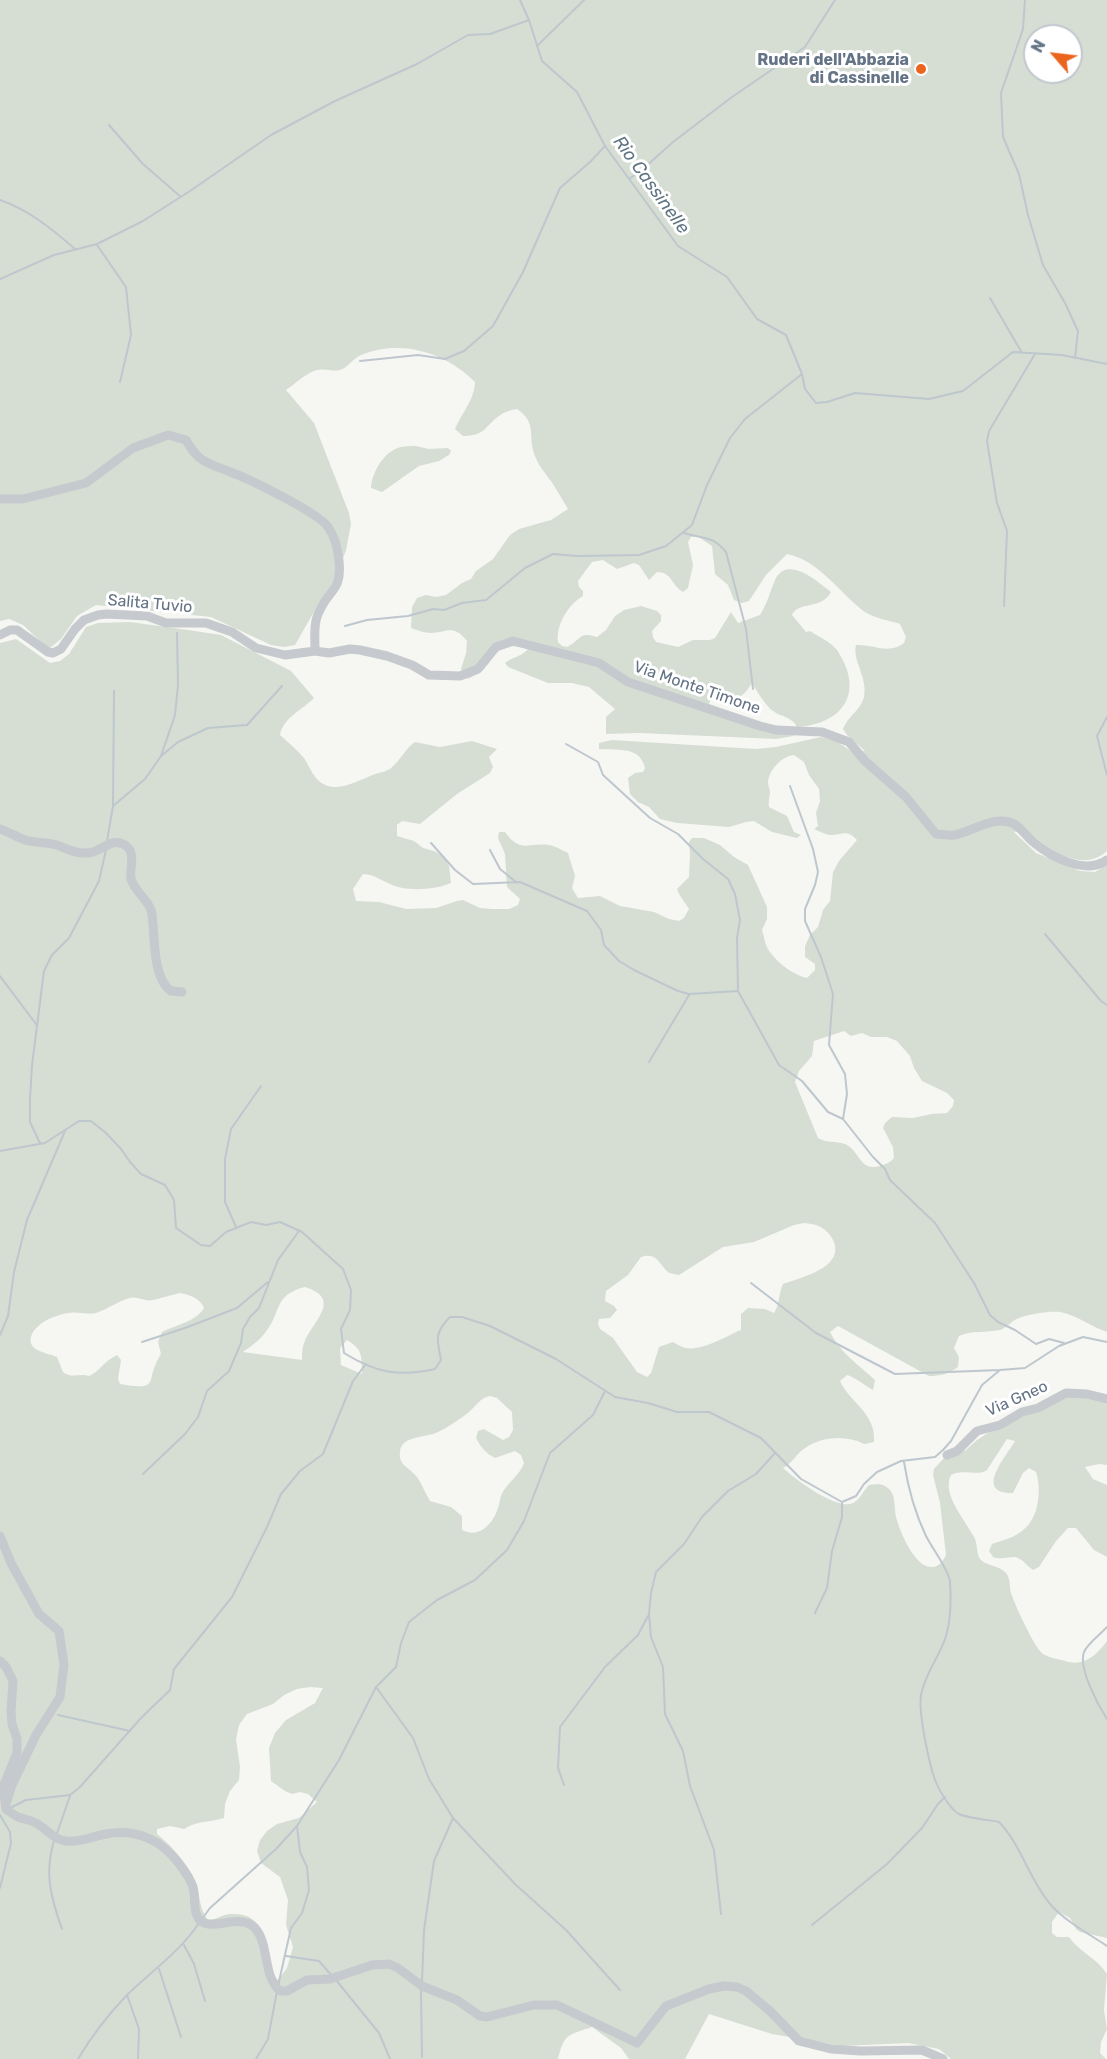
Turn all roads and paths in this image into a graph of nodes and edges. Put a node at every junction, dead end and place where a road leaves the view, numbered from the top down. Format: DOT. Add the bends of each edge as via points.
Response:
graph roads {
  1 [pos="0,499"];
  2 [pos="0,635"];
  3 [pos="315,651"];
  4 [pos="0,829"];
  5 [pos="1107,860"];
  6 [pos="182,992"];
  7 [pos="1107,1399"];
  8 [pos="947,1455"];
  9 [pos="0,1536"];
  10 [pos="0,1661"];
  11 [pos="6,1804"];
  12 [pos="943,2059"];
  1 -- 3 [label="street" via="23,499 86,483 133,447 168,435 186,440 207,464 303,507 327,525 336,543 340,581 316,620"];
  2 -- 3 [label="street, Salita Tuvio" via="17,630 48,652 56,653 84,620 98,615 129,614 166,623 206,623 232,632 256,648 285,655"];
  3 -- 5 [label="street, Via Monte Timone" via="360,650 412,665 429,675 460,676 478,669 496,647 513,641 530,644 599,663 628,682 760,726 822,732 849,742 906,797 936,834 954,836 1005,820 1016,824 1050,854 1080,866 1101,865"];
  4 -- 6 [label="street" via="75,852 94,852 113,842 128,847 132,854 132,883 151,908 163,983 171,992"];
  7 -- 8 [label="street, Via Gneo" via="1066,1393 1000,1425 977,1431 957,1451"];
  9 -- 11 [label="street" via="39,1614 59,1631 64,1665 60,1697 36,1735"];
  10 -- 11 [label="street" via="13,1681 11,1711 17,1739 17,1753 3,1787"];
  11 -- 12 [label="street" via="6,1809 19,1817 67,1841 126,1832 161,1845 189,1878 197,1916 203,1922 249,1923 255,1927 273,1985 279,1991 307,1980 330,1979 372,1965 389,1964 480,2016 534,2005 557,2005 637,2043 666,2006 709,1989 731,1986 746,1991 799,2041 831,2049 922,2050"];
}
